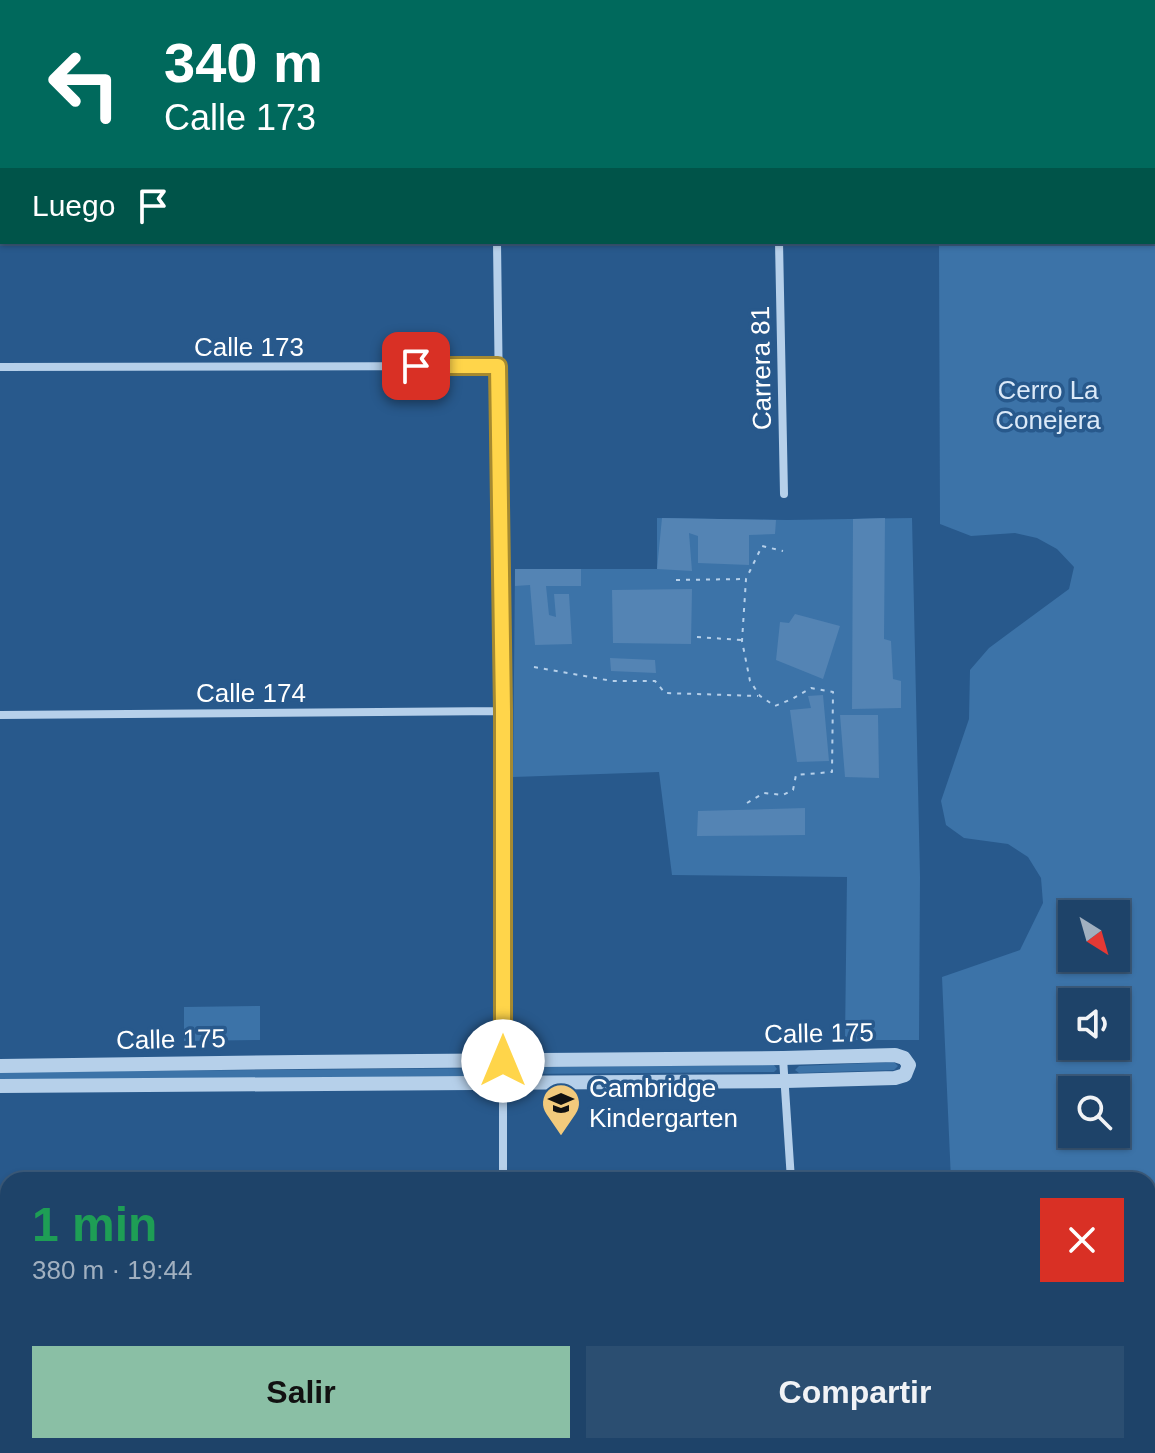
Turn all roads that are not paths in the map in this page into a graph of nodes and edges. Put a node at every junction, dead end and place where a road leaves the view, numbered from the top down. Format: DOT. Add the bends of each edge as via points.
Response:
graph roads {
  1 [pos="497,244"];
  2 [pos="779,244"];
  3 [pos="498,366"];
  4 [pos="0,367"];
  5 [pos="784,494"];
  6 [pos="503,711"];
  7 [pos="0,715"];
  8 [pos="783,1058"];
  9 [pos="503,1061"];
  10 [pos="0,1066"];
  11 [pos="786,1081"];
  12 [pos="504,1083"];
  13 [pos="0,1086"];
  14 [pos="503,1172"];
  15 [pos="790,1172"];
  1 -- 3 [label="street"];
  2 -- 5 [label="street, Carrera 81"];
  3 -- 4 [label="street, Calle 173"];
  3 -- 6 [label="street"];
  6 -- 7 [label="street, Calle 174"];
  6 -- 9 [label="street"];
  8 -- 9 [label="street, Calle 175"];
  8 -- 11 [label="street"];
  8 -- 11 [label="street, Calle 175" via="895,1055 909,1065 905,1075 895,1078"];
  9 -- 10 [label="street, Calle 175"];
  9 -- 12 [label="street"];
  11 -- 12 [label="street, Calle 175"];
  11 -- 15 [label="street"];
  12 -- 13 [label="street, Calle 175"];
  12 -- 14 [label="street"];
}
